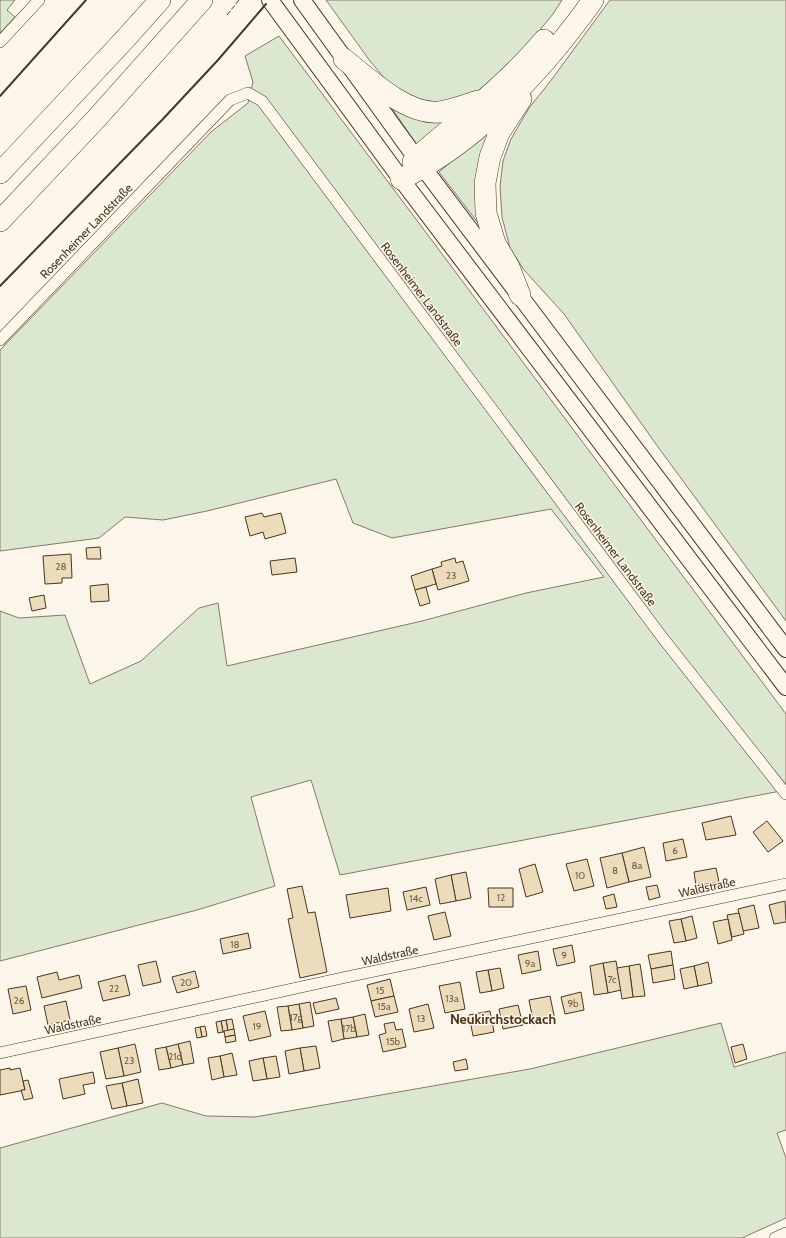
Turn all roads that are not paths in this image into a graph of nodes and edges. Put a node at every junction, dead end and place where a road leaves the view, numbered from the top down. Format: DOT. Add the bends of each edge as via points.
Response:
graph roads {
  1 [pos="39,0"];
  2 [pos="160,0"];
  3 [pos="202,0"];
  4 [pos="270,0"];
  5 [pos="302,0"];
  6 [pos="575,0"];
  7 [pos="593,0"];
  8 [pos="0,42"];
  9 [pos="344,59"];
  10 [pos="538,70"];
  11 [pos="486,98"];
  12 [pos="420,163"];
  13 [pos="0,173"];
  14 [pos="401,179"];
  15 [pos="0,222"];
  16 [pos="520,295"];
  17 [pos="0,340"];
  18 [pos="786,649"];
  19 [pos="786,687"];
  20 [pos="786,794"];
  21 [pos="786,884"];
  22 [pos="0,1053"];
  23 [pos="786,1233"];
  24 [pos="775,1238"];
  1 -- 8 [label="street"];
  2 -- 13 [label="highway"];
  3 -- 15 [label="highway"];
  4 -- 14 [label="main road"];
  5 -- 9 [label="main road"];
  6 -- 11 [label="highway" via="527,60"];
  7 -- 10 [label="highway"];
  9 -- 11 [label="highway" via="384,92 417,109 438,112"];
  9 -- 12 [label="main road"];
  10 -- 12 [label="highway" via="482,126"];
  10 -- 16 [label="highway" via="499,133 490,157 485,183 486,213 495,243 509,267"];
  11 -- 12 [label="highway"];
  12 -- 14 [label="highway"];
  12 -- 16 [label="main road"];
  14 -- 19 [label="main road"];
  16 -- 18 [label="main road"];
  17 -- 20 [label="street, Rosenheimer Landstraße" via="230,100 248,93 262,101 662,637"];
  21 -- 22 [label="street, Waldstraße"];
  23 -- 24 [label="street"];
}
